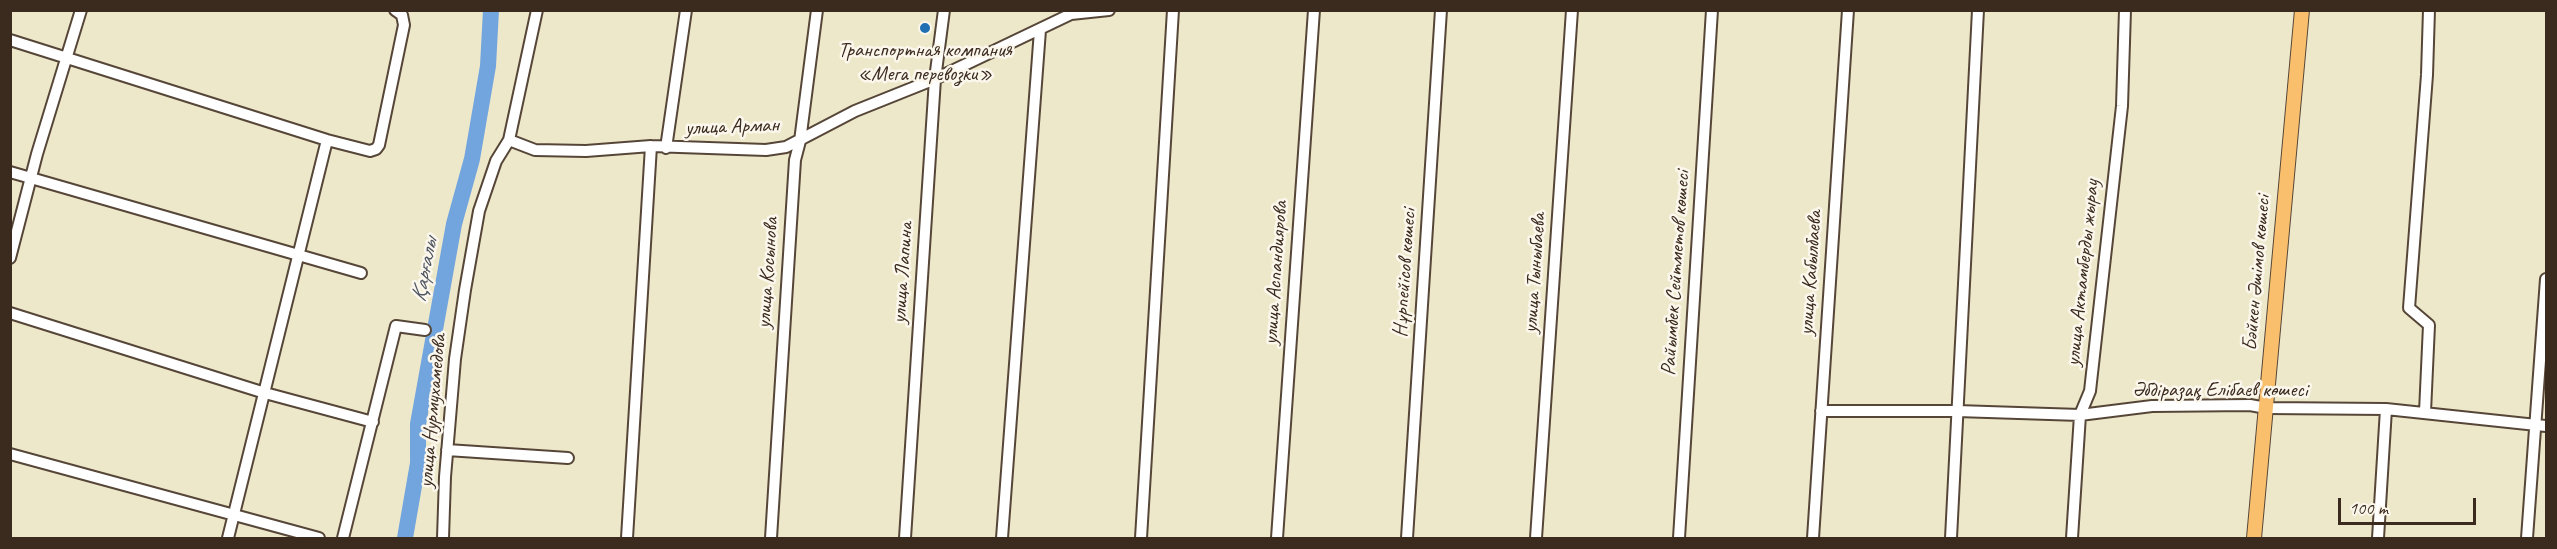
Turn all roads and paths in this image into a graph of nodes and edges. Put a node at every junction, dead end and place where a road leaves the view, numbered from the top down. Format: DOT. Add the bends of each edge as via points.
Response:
graph roads {
  1 [pos="81,10"];
  2 [pos="537,10"];
  3 [pos="686,10"];
  4 [pos="817,10"];
  5 [pos="944,10"];
  6 [pos="1109,10"];
  7 [pos="1173,10"];
  8 [pos="1314,10"];
  9 [pos="1441,10"];
  10 [pos="1572,10"];
  11 [pos="1712,10"];
  12 [pos="1848,10"];
  13 [pos="1978,10"];
  14 [pos="2125,10"];
  15 [pos="2302,10"];
  16 [pos="2429,10"];
  17 [pos="1071,12"];
  18 [pos="399,13"];
  19 [pos="1040,30"];
  20 [pos="10,40"];
  21 [pos="66,57"];
  22 [pos="935,79"];
  23 [pos="327,140"];
  24 [pos="509,140"];
  25 [pos="800,141"];
  26 [pos="651,146"];
  27 [pos="666,148"];
  28 [pos="10,172"];
  29 [pos="31,178"];
  30 [pos="299,256"];
  31 [pos="10,258"];
  32 [pos="361,273"];
  33 [pos="2547,279"];
  34 [pos="10,313"];
  35 [pos="425,330"];
  36 [pos="265,393"];
  37 [pos="2266,408"];
  38 [pos="2386,409"];
  39 [pos="1821,411"];
  40 [pos="1958,411"];
  41 [pos="2425,412"];
  42 [pos="2080,415"];
  43 [pos="373,422"];
  44 [pos="2535,425"];
  45 [pos="2547,426"];
  46 [pos="447,450"];
  47 [pos="10,454"];
  48 [pos="568,458"];
  49 [pos="234,517"];
  50 [pos="228,538"];
  51 [pos="319,538"];
  52 [pos="343,538"];
  53 [pos="443,538"];
  54 [pos="627,538"];
  55 [pos="771,538"];
  56 [pos="905,538"];
  57 [pos="1002,538"];
  58 [pos="1141,538"];
  59 [pos="1277,538"];
  60 [pos="1407,538"];
  61 [pos="1536,538"];
  62 [pos="1679,538"];
  63 [pos="1813,538"];
  64 [pos="1951,538"];
  65 [pos="2072,538"];
  66 [pos="2254,538"];
  67 [pos="2378,538"];
  68 [pos="2526,538"];
  1 -- 21 [label="street"];
  2 -- 24 [label="street, улица Нурмухамедова"];
  3 -- 27 [label="street"];
  4 -- 25 [label="street, улица Косынова"];
  5 -- 22 [label="street, улица Лапина"];
  6 -- 17 [label="street, улица Арман"];
  7 -- 58 [label="street"];
  8 -- 59 [label="street, улица Аспандиярова"];
  9 -- 60 [label="street, Нұрпейісов көшесі"];
  10 -- 61 [label="street, улица Тыныбаева"];
  11 -- 62 [label="street, Райымбек Сейтметов көшесі"];
  12 -- 39 [label="street, улица Кабылбаева"];
  13 -- 40 [label="street"];
  14 -- 42 [label="street, улица Актамберды жырау" via="2122,106 2090,391"];
  15 -- 37 [label="main road, Бәйкен Әшімов көшесі"];
  16 -- 41 [label="street" via="2409,308 2429,325"];
  17 -- 19 [label="street, улица Арман"];
  18 -- 23 [label="street" via="404,25 376,149 370,151"];
  19 -- 22 [label="street, улица Арман"];
  19 -- 57 [label="street"];
  20 -- 21 [label="street"];
  21 -- 23 [label="street"];
  21 -- 29 [label="street"];
  22 -- 25 [label="street, улица Арман" via="855,111"];
  22 -- 56 [label="street, улица Лапина"];
  23 -- 30 [label="street"];
  24 -- 26 [label="street, улица Арман" via="535,150"];
  24 -- 46 [label="street, улица Нурмухамедова" via="496,161 479,211 455,359"];
  25 -- 27 [label="street, улица Арман" via="766,150"];
  25 -- 55 [label="street, улица Косынова" via="795,160"];
  26 -- 27 [label="street, улица Арман"];
  26 -- 54 [label="street"];
  28 -- 29 [label="street"];
  29 -- 30 [label="street"];
  29 -- 31 [label="street"];
  30 -- 32 [label="street"];
  30 -- 36 [label="street"];
  33 -- 44 [label="street"];
  34 -- 36 [label="street"];
  35 -- 43 [label="street" via="396,326"];
  36 -- 43 [label="street"];
  36 -- 49 [label="street"];
  37 -- 38 [label="street, Әбдіразақ Елібаев көшесі"];
  37 -- 42 [label="street, Әбдіразақ Елібаев көшесі" via="2152,406"];
  37 -- 66 [label="main road, Бәйкен Әшімов көшесі"];
  38 -- 41 [label="street, Әбдіразақ Елібаев көшесі"];
  38 -- 67 [label="street"];
  39 -- 40 [label="street, Әбдіразақ Елібаев көшесі"];
  39 -- 63 [label="street, улица Кабылбаева"];
  40 -- 42 [label="street, Әбдіразақ Елібаев көшесі"];
  40 -- 64 [label="street"];
  41 -- 44 [label="street, Әбдіразақ Елібаев көшесі"];
  42 -- 65 [label="street, улица Актамберды жырау"];
  43 -- 52 [label="street"];
  44 -- 45 [label="street, Әбдіразақ Елібаев көшесі"];
  44 -- 68 [label="street"];
  46 -- 48 [label="street"];
  46 -- 53 [label="street, улица Нурмухамедова"];
  47 -- 49 [label="street"];
  49 -- 50 [label="street"];
  49 -- 51 [label="street"];
}
